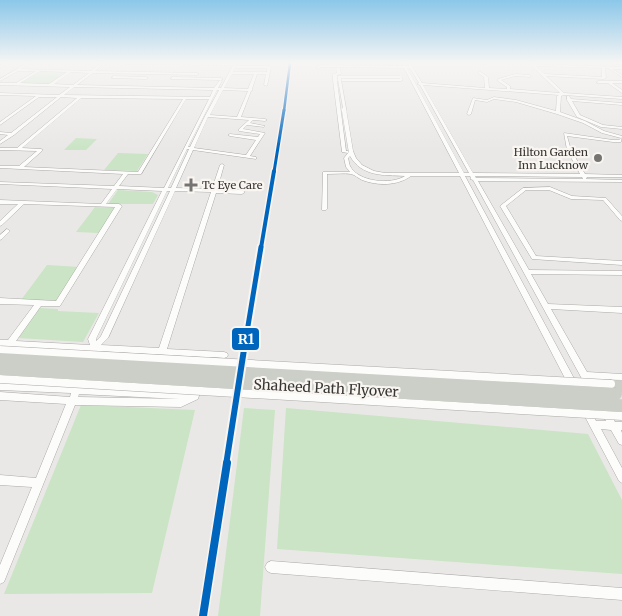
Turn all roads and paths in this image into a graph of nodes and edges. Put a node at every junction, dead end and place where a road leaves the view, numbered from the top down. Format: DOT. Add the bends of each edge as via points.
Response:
graph roads {
  1 [pos="66,92"];
  2 [pos="216,92"];
  3 [pos="217,92"];
  4 [pos="249,92"];
  5 [pos="336,92"];
  6 [pos="341,92"];
  7 [pos="421,92"];
  8 [pos="422,92"];
  9 [pos="514,92"];
  10 [pos="527,92"];
  11 [pos="558,92"];
  12 [pos="0,94"];
  13 [pos="561,95"];
  14 [pos="38,96"];
  15 [pos="60,96"];
  16 [pos="81,96"];
  17 [pos="185,98"];
  18 [pos="211,98"];
  19 [pos="569,98"];
  20 [pos="622,101"];
  21 [pos="558,113"];
  22 [pos="469,114"];
  23 [pos="207,116"];
  24 [pos="239,118"];
  25 [pos="252,119"];
  26 [pos="265,120"];
  27 [pos="0,124"];
  28 [pos="246,124"];
  29 [pos="263,126"];
  30 [pos="622,128"];
  31 [pos="0,133"];
  32 [pos="12,134"];
  33 [pos="230,135"];
  34 [pos="622,138"];
  35 [pos="260,139"];
  36 [pos="0,144"];
  37 [pos="185,148"];
  38 [pos="192,148"];
  39 [pos="0,149"];
  40 [pos="19,149"];
  41 [pos="350,152"];
  42 [pos="247,157"];
  43 [pos="254,158"];
  44 [pos="222,165"];
  45 [pos="0,167"];
  46 [pos="20,168"];
  47 [pos="127,172"];
  48 [pos="353,173"];
  49 [pos="410,174"];
  50 [pos="460,174"];
  51 [pos="583,176"];
  52 [pos="622,176"];
  53 [pos="473,177"];
  54 [pos="522,180"];
  55 [pos="544,180"];
  56 [pos="587,181"];
  57 [pos="622,181"];
  58 [pos="0,184"];
  59 [pos="115,188"];
  60 [pos="550,188"];
  61 [pos="525,189"];
  62 [pos="164,190"];
  63 [pos="173,190"];
  64 [pos="214,191"];
  65 [pos="242,192"];
  66 [pos="0,202"];
  67 [pos="22,203"];
  68 [pos="102,206"];
  69 [pos="324,209"];
  70 [pos="622,219"];
  71 [pos="0,224"];
  72 [pos="0,230"];
  73 [pos="0,238"];
  74 [pos="622,263"];
  75 [pos="527,272"];
  76 [pos="622,273"];
  77 [pos="523,292"];
  78 [pos="538,292"];
  79 [pos="0,301"];
  80 [pos="40,303"];
  81 [pos="546,306"];
  82 [pos="622,310"];
  83 [pos="0,343"];
  84 [pos="10,343"];
  85 [pos="94,348"];
  86 [pos="0,350"];
  87 [pos="162,352"];
  88 [pos="207,354"];
  89 [pos="224,355"];
  90 [pos="0,359"];
  91 [pos="0,369"];
  92 [pos="585,375"];
  93 [pos="622,377"];
  94 [pos="0,379"];
  95 [pos="0,386"];
  96 [pos="619,389"];
  97 [pos="77,390"];
  98 [pos="0,396"];
  99 [pos="195,396"];
  100 [pos="73,400"];
  101 [pos="622,406"];
  102 [pos="622,416"];
  103 [pos="594,425"];
  104 [pos="618,426"];
  105 [pos="622,441"];
  106 [pos="622,478"];
  107 [pos="0,480"];
  108 [pos="39,483"];
  109 [pos="271,567"];
  110 [pos="0,578"];
  111 [pos="622,594"];
  1 -- 15 [label="street"];
  2 -- 18 [label="street"];
  3 -- 23 [label="street"];
  4 -- 24 [label="street"];
  5 -- 41 [label="street" via="344,152"];
  6 -- 41 [label="street, bridge"];
  7 -- 50 [label="street"];
  8 -- 53 [label="street"];
  9 -- 13 [label="street"];
  10 -- 13 [label="street"];
  11 -- 13 [label="street"];
  12 -- 14 [label="street"];
  13 -- 19 [label="street"];
  13 -- 20 [label="street"];
  13 -- 21 [label="street"];
  14 -- 15 [label="street"];
  14 -- 27 [label="street"];
  15 -- 16 [label="street"];
  15 -- 32 [label="street"];
  16 -- 17 [label="street"];
  16 -- 40 [label="street"];
  17 -- 18 [label="street"];
  17 -- 47 [label="street" via="139,173"];
  18 -- 37 [label="street"];
  19 -- 20 [label="street"];
  19 -- 30 [label="street" via="578,116 602,126"];
  21 -- 22 [label="street" via="494,98 487,101 474,99"];
  21 -- 34 [label="street"];
  23 -- 24 [label="street"];
  23 -- 38 [label="street"];
  24 -- 25 [label="street"];
  25 -- 26 [label="street"];
  25 -- 28 [label="street"];
  28 -- 29 [label="street"];
  28 -- 35 [label="street" via="240,130 263,133"];
  31 -- 32 [label="street"];
  32 -- 36 [label="street"];
  33 -- 35 [label="street"];
  34 -- 51 [label="street" via="620,141 597,140 565,134 569,150"];
  35 -- 42 [label="street"];
  37 -- 38 [label="street"];
  37 -- 62 [label="street"];
  38 -- 42 [label="street"];
  38 -- 63 [label="street"];
  39 -- 40 [label="street"];
  40 -- 46 [label="street" via="41,150"];
  41 -- 48 [label="street" via="346,163"];
  41 -- 49 [label="street" via="361,168 371,172"];
  42 -- 43 [label="street"];
  44 -- 64 [label="street"];
  45 -- 46 [label="street"];
  46 -- 47 [label="street"];
  47 -- 59 [label="street"];
  48 -- 49 [label="street" via="366,180 387,183 405,180"];
  48 -- 69 [label="street" via="325,173"];
  49 -- 50 [label="street"];
  50 -- 53 [label="street"];
  50 -- 77 [label="street"];
  51 -- 52 [label="street"];
  51 -- 53 [label="street"];
  51 -- 56 [label="street"];
  53 -- 54 [label="street"];
  53 -- 75 [label="street"];
  54 -- 55 [label="street"];
  54 -- 61 [label="street"];
  55 -- 56 [label="street"];
  55 -- 60 [label="street"];
  56 -- 57 [label="street"];
  58 -- 59 [label="street"];
  59 -- 62 [label="street"];
  59 -- 68 [label="street"];
  60 -- 61 [label="street"];
  60 -- 70 [label="street" via="570,197 604,199"];
  61 -- 74 [label="street" via="503,206 534,258"];
  62 -- 63 [label="street"];
  62 -- 85 [label="street" via="92,339"];
  63 -- 64 [label="street"];
  63 -- 85 [label="street" via="104,338"];
  64 -- 65 [label="street"];
  64 -- 87 [label="street"];
  66 -- 67 [label="street"];
  67 -- 68 [label="street"];
  67 -- 71 [label="street"];
  68 -- 80 [label="street" via="119,206 58,304"];
  72 -- 73 [label="street" via="7,231"];
  75 -- 76 [label="street"];
  75 -- 78 [label="street"];
  77 -- 78 [label="street"];
  77 -- 103 [label="street"];
  78 -- 81 [label="street"];
  79 -- 80 [label="street"];
  80 -- 84 [label="street"];
  81 -- 82 [label="street"];
  81 -- 92 [label="street"];
  83 -- 84 [label="street"];
  84 -- 85 [label="street"];
  85 -- 87 [label="street"];
  85 -- 97 [label="street"];
  86 -- 96 [label="street, bridge"];
  87 -- 88 [label="street"];
  88 -- 89 [label="street"];
  88 -- 99 [label="street"];
  90 -- 96 [label="highway, Shaheed Path Flyover, bridge"];
  91 -- 101 [label="highway, Shaheed Path Flyover, bridge"];
  92 -- 93 [label="street"];
  92 -- 104 [label="street"];
  94 -- 102 [label="street, bridge"];
  95 -- 97 [label="street"];
  97 -- 99 [label="street"];
  97 -- 100 [label="street"];
  98 -- 100 [label="street"];
  99 -- 100 [label="street" via="181,402"];
  100 -- 108 [label="street"];
  103 -- 104 [label="street"];
  103 -- 106 [label="street"];
  104 -- 105 [label="street"];
  107 -- 108 [label="street"];
  108 -- 110 [label="street"];
  109 -- 111 [label="street"];
}
